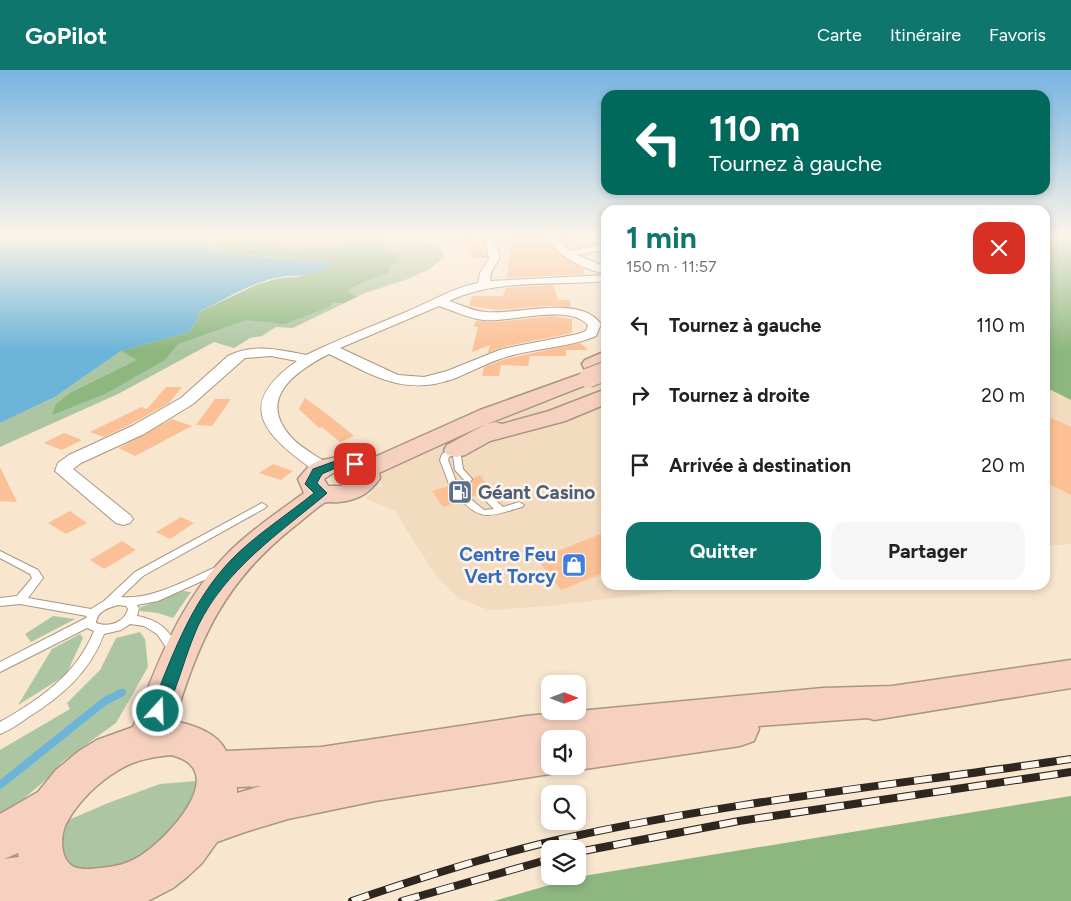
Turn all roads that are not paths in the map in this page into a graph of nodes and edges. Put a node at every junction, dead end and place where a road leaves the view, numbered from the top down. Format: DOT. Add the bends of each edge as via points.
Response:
graph roads {
  1 [pos="486,274"];
  2 [pos="601,278"];
  3 [pos="484,285"];
  4 [pos="441,302"];
  5 [pos="328,348"];
  6 [pos="307,359"];
  7 [pos="601,360"];
  8 [pos="601,377"];
  9 [pos="601,378"];
  10 [pos="601,378"];
  11 [pos="601,398"];
  12 [pos="486,435"];
  13 [pos="451,442"];
  14 [pos="468,479"];
  15 [pos="322,480"];
  16 [pos="453,484"];
  17 [pos="483,494"];
  18 [pos="465,500"];
  19 [pos="519,505"];
  20 [pos="262,506"];
  21 [pos="501,510"];
  22 [pos="123,519"];
  23 [pos="0,554"];
  24 [pos="237,562"];
  25 [pos="20,600"];
  26 [pos="0,602"];
  27 [pos="129,602"];
  28 [pos="108,604"];
  29 [pos="92,617"];
  30 [pos="128,620"];
  31 [pos="100,630"];
  32 [pos="178,656"];
  33 [pos="0,666"];
  34 [pos="1071,674"];
  35 [pos="891,701"];
  36 [pos="0,728"];
  37 [pos="148,740"];
  38 [pos="586,751"];
  39 [pos="541,757"];
  40 [pos="216,770"];
  41 [pos="52,807"];
  42 [pos="204,825"];
  43 [pos="0,838"];
  44 [pos="48,876"];
  45 [pos="0,884"];
  1 -- 3 [label="street"];
  2 -- 3 [label="street"];
  3 -- 4 [label="street" via="459,292"];
  4 -- 5 [label="street"];
  4 -- 5 [label="street" via="485,316 569,312 587,315 595,324 591,333 582,337 507,352 481,360 451,376 427,381 395,379"];
  5 -- 6 [label="street"];
  6 -- 15 [label="street" via="273,389 269,398 269,417 283,438"];
  6 -- 22 [label="street" via="260,351 238,356 187,401 64,467 64,471"];
  7 -- 8 [label="main road" via="592,364"];
  9 -- 12 [label="main road"];
  10 -- 13 [label="main road"];
  11 -- 12 [label="main road" via="557,416"];
  12 -- 13 [label="main road"];
  13 -- 14 [label="lane" via="459,470"];
  13 -- 15 [label="main road" via="366,470 365,482 354,490 337,494"];
  13 -- 16 [label="lane" via="444,460"];
  15 -- 24 [label="main road"];
  17 -- 21 [label="lane"];
  18 -- 21 [label="lane" via="484,514"];
  19 -- 21 [label="lane"];
  20 -- 28 [label="lane" via="139,574"];
  23 -- 25 [label="lane" via="34,572 38,578"];
  24 -- 27 [label="lane" via="154,598"];
  24 -- 32 [label="main road" via="216,586"];
  25 -- 26 [label="lane"];
  25 -- 29 [label="lane"];
  27 -- 28 [label="lane"];
  27 -- 30 [label="lane" via="134,612"];
  28 -- 29 [label="lane"];
  29 -- 31 [label="lane" via="91,625"];
  29 -- 33 [label="lane"];
  30 -- 31 [label="lane" via="116,627"];
  30 -- 32 [label="lane" via="151,622 163,632"];
  31 -- 36 [label="lane" via="96,643 80,666 54,695"];
  32 -- 37 [label="main road"];
  34 -- 35 [label="main road"];
  35 -- 38 [label="main road" via="755,727"];
  35 -- 40 [label="main road" via="823,704 526,733 320,764"];
  37 -- 40 [label="main road" via="171,738 192,743 207,754"];
  37 -- 41 [label="main road" via="121,748 94,763 71,783"];
  39 -- 42 [label="main road" via="316,792 256,806"];
  40 -- 42 [label="main road" via="217,787"];
  41 -- 43 [label="main road"];
  41 -- 44 [label="main road" via="41,832 40,856"];
  42 -- 44 [label="main road" via="184,850 157,872 125,888 94,894 66,890"];
  44 -- 45 [label="main road"];
}
